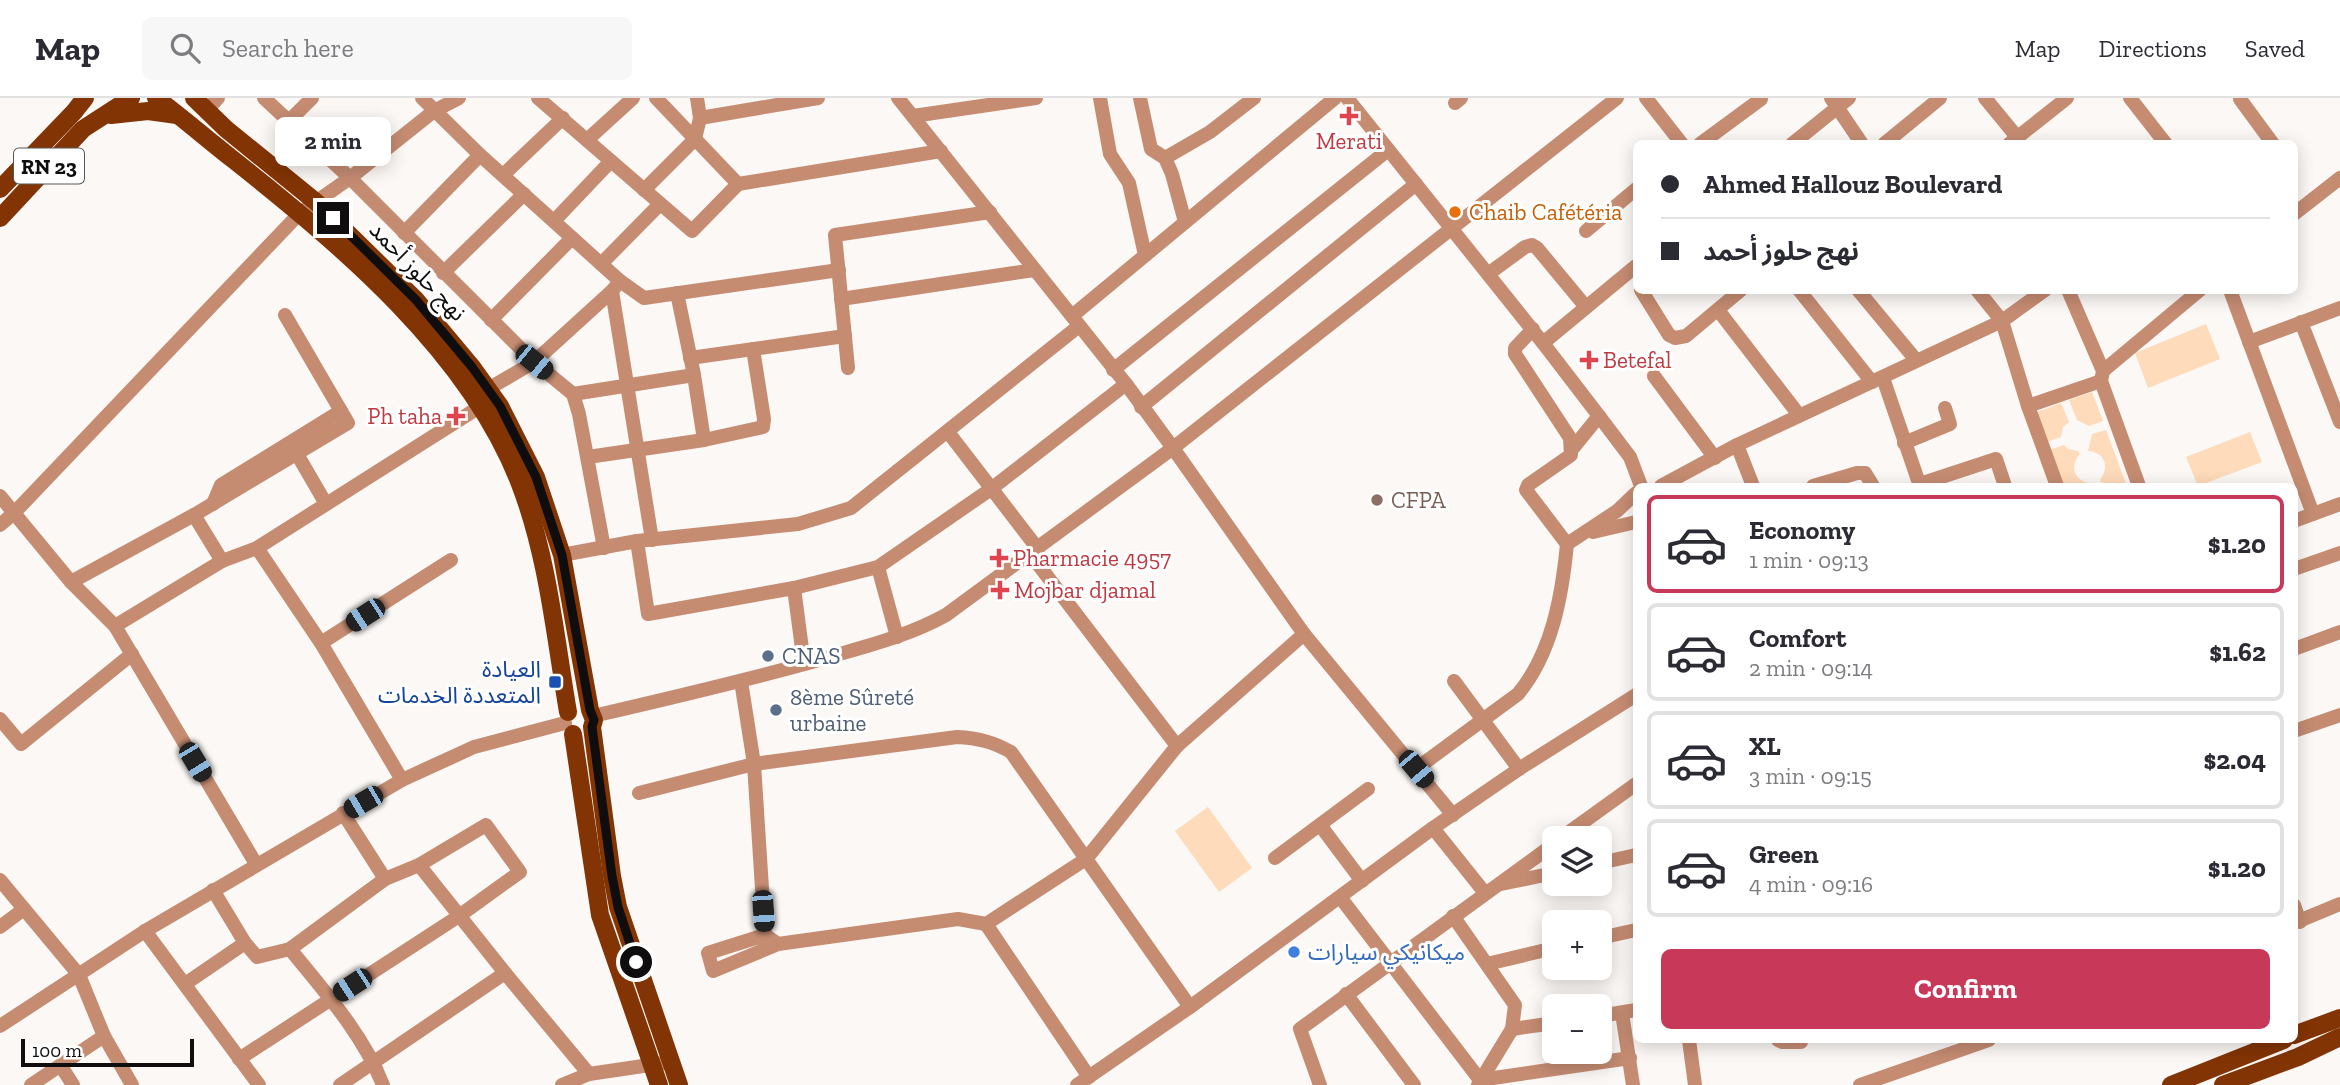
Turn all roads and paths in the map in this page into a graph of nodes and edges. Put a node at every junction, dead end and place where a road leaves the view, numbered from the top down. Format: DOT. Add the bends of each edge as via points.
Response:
graph roads {
  1 [pos="85,98"];
  2 [pos="131,98"];
  3 [pos="156,98"];
  4 [pos="264,98"];
  5 [pos="312,98"];
  6 [pos="422,98"];
  7 [pos="459,98"];
  8 [pos="538,98"];
  9 [pos="633,98"];
  10 [pos="656,98"];
  11 [pos="697,98"];
  12 [pos="818,98"];
  13 [pos="898,98"];
  14 [pos="1036,98"];
  15 [pos="1100,98"];
  16 [pos="1140,98"];
  17 [pos="1254,98"];
  18 [pos="1335,98"];
  19 [pos="1347,98"];
  20 [pos="1617,98"];
  21 [pos="1646,98"];
  22 [pos="1940,98"];
  23 [pos="1985,98"];
  24 [pos="2067,98"];
  25 [pos="2130,98"];
  26 [pos="2240,98"];
  27 [pos="1761,99"];
  28 [pos="204,101"];
  29 [pos="1839,101"];
  30 [pos="772,102"];
  31 [pos="948,104"];
  32 [pos="434,111"];
  33 [pos="179,116"];
  34 [pos="913,117"];
  35 [pos="101,118"];
  36 [pos="563,118"];
  37 [pos="699,118"];
  38 [pos="289,121"];
  39 [pos="695,139"];
  40 [pos="587,140"];
  41 [pos="1679,140"];
  42 [pos="1705,140"];
  43 [pos="1796,140"];
  44 [pos="1860,140"];
  45 [pos="1889,140"];
  46 [pos="2013,140"];
  47 [pos="2163,140"];
  48 [pos="2270,140"];
  49 [pos="1388,150"];
  50 [pos="941,151"];
  51 [pos="480,155"];
  52 [pos="1165,158"];
  53 [pos="611,161"];
  54 [pos="503,175"];
  55 [pos="351,178"];
  56 [pos="2340,178"];
  57 [pos="738,184"];
  58 [pos="1416,184"];
  59 [pos="0,189"];
  60 [pos="644,190"];
  61 [pos="1633,191"];
  62 [pos="524,194"];
  63 [pos="316,202"];
  64 [pos="660,204"];
  65 [pos="2298,211"];
  66 [pos="990,212"];
  67 [pos="300,213"];
  68 [pos="0,218"];
  69 [pos="554,221"];
  70 [pos="1185,222"];
  71 [pos="1451,229"];
  72 [pos="1586,230"];
  73 [pos="404,233"];
  74 [pos="572,238"];
  75 [pos="1145,255"];
  76 [pos="601,264"];
  77 [pos="839,270"];
  78 [pos="1034,270"];
  79 [pos="443,273"];
  80 [pos="1488,274"];
  81 [pos="1633,275"];
  82 [pos="616,286"];
  83 [pos="677,293"];
  84 [pos="1644,294"];
  85 [pos="1736,294"];
  86 [pos="1804,294"];
  87 [pos="1860,294"];
  88 [pos="1980,294"];
  89 [pos="2039,294"];
  90 [pos="2070,294"];
  91 [pos="2195,294"];
  92 [pos="2231,294"];
  93 [pos="841,299"];
  94 [pos="1586,307"];
  95 [pos="2340,307"];
  96 [pos="1718,310"];
  97 [pos="285,315"];
  98 [pos="491,320"];
  99 [pos="1075,321"];
  100 [pos="2002,321"];
  101 [pos="2301,322"];
  102 [pos="1533,329"];
  103 [pos="845,336"];
  104 [pos="2249,342"];
  105 [pos="1543,343"];
  106 [pos="753,349"];
  107 [pos="690,358"];
  108 [pos="1916,360"];
  109 [pos="534,362"];
  110 [pos="848,368"];
  111 [pos="1113,370"];
  112 [pos="694,375"];
  113 [pos="1654,376"];
  114 [pos="2102,376"];
  115 [pos="1877,380"];
  116 [pos="1126,384"];
  117 [pos="628,386"];
  118 [pos="573,394"];
  119 [pos="486,406"];
  120 [pos="2028,406"];
  121 [pos="1141,407"];
  122 [pos="1945,408"];
  123 [pos="1799,415"];
  124 [pos="1599,416"];
  125 [pos="345,417"];
  126 [pos="2340,422"];
  127 [pos="947,432"];
  128 [pos="704,440"];
  129 [pos="1904,443"];
  130 [pos="1737,445"];
  131 [pos="1573,447"];
  132 [pos="1174,448"];
  133 [pos="638,449"];
  134 [pos="297,454"];
  135 [pos="588,457"];
  136 [pos="1715,458"];
  137 [pos="1640,483"];
  138 [pos="1667,483"];
  139 [pos="1751,483"];
  140 [pos="1823,483"];
  141 [pos="1871,483"];
  142 [pos="1919,483"];
  143 [pos="1926,483"];
  144 [pos="2004,483"];
  145 [pos="2056,483"];
  146 [pos="2139,483"];
  147 [pos="991,489"];
  148 [pos="0,496"];
  149 [pos="1633,496"];
  150 [pos="326,504"];
  151 [pos="2340,504"];
  152 [pos="213,505"];
  153 [pos="14,513"];
  154 [pos="2313,514"];
  155 [pos="194,515"];
  156 [pos="2298,520"];
  157 [pos="1633,523"];
  158 [pos="0,525"];
  159 [pos="1585,534"];
  160 [pos="652,540"];
  161 [pos="637,541"];
  162 [pos="1567,544"];
  163 [pos="257,548"];
  164 [pos="604,548"];
  165 [pos="1034,552"];
  166 [pos="2340,553"];
  167 [pos="562,555"];
  168 [pos="451,560"];
  169 [pos="222,561"];
  170 [pos="878,567"];
  171 [pos="2298,568"];
  172 [pos="71,582"];
  173 [pos="794,588"];
  174 [pos="115,626"];
  175 [pos="2340,632"];
  176 [pos="1304,634"];
  177 [pos="897,637"];
  178 [pos="321,643"];
  179 [pos="2298,648"];
  180 [pos="132,654"];
  181 [pos="804,664"];
  182 [pos="741,681"];
  183 [pos="1454,681"];
  184 [pos="1632,702"];
  185 [pos="2340,715"];
  186 [pos="592,718"];
  187 [pos="0,719"];
  188 [pos="1482,721"];
  189 [pos="569,723"];
  190 [pos="2298,730"];
  191 [pos="1177,746"];
  192 [pos="754,764"];
  193 [pos="1416,769"];
  194 [pos="1519,769"];
  195 [pos="402,780"];
  196 [pos="1633,786"];
  197 [pos="1368,789"];
  198 [pos="639,793"];
  199 [pos="344,813"];
  200 [pos="1453,815"];
  201 [pos="1320,825"];
  202 [pos="1578,826"];
  203 [pos="1433,828"];
  204 [pos="1542,853"];
  205 [pos="1633,856"];
  206 [pos="1275,858"];
  207 [pos="1086,859"];
  208 [pos="1612,860"];
  209 [pos="256,864"];
  210 [pos="419,865"];
  211 [pos="1542,876"];
  212 [pos="385,879"];
  213 [pos="0,880"];
  214 [pos="1362,881"];
  215 [pos="1491,889"];
  216 [pos="213,890"];
  217 [pos="1340,897"];
  218 [pos="2340,904"];
  219 [pos="24,909"];
  220 [pos="459,916"];
  221 [pos="1453,916"];
  222 [pos="2298,923"];
  223 [pos="986,924"];
  224 [pos="0,927"];
  225 [pos="145,931"];
  226 [pos="1633,931"];
  227 [pos="765,935"];
  228 [pos="1612,935"];
  229 [pos="245,943"];
  230 [pos="778,944"];
  231 [pos="290,949"];
  232 [pos="1542,951"];
  233 [pos="1390,962"];
  234 [pos="1487,964"];
  235 [pos="505,974"];
  236 [pos="79,975"];
  237 [pos="185,984"];
  238 [pos="1346,994"];
  239 [pos="331,999"];
  240 [pos="1190,1007"];
  241 [pos="1629,1012"];
  242 [pos="2340,1018"];
  243 [pos="1542,1025"];
  244 [pos="0,1026"];
  245 [pos="1512,1029"];
  246 [pos="2298,1034"];
  247 [pos="104,1036"];
  248 [pos="2340,1037"];
  249 [pos="1689,1043"];
  250 [pos="2276,1043"];
  251 [pos="1957,1045"];
  252 [pos="1630,1058"];
  253 [pos="239,1059"];
  254 [pos="374,1062"];
  255 [pos="670,1062"];
  256 [pos="61,1066"];
  257 [pos="652,1066"];
  258 [pos="589,1074"];
  259 [pos="1083,1081"];
  260 [pos="1479,1083"];
  261 [pos="256,1084"];
  262 [pos="31,1085"];
  263 [pos="73,1085"];
  264 [pos="132,1085"];
  265 [pos="340,1085"];
  266 [pos="383,1085"];
  267 [pos="562,1085"];
  268 [pos="659,1085"];
  269 [pos="679,1085"];
  270 [pos="1320,1085"];
  271 [pos="1414,1085"];
  272 [pos="1633,1085"];
  273 [pos="1695,1085"];
  274 [pos="1860,1085"];
  275 [pos="2171,1085"];
  276 [pos="2223,1085"];
  1 -- 59 [label="main road, RN 23"];
  2 -- 35 [label="main road, RN 23"];
  3 -- 33 [label="main road, نهج حلوز أحمد"];
  4 -- 38 [label="street"];
  5 -- 38 [label="street"];
  6 -- 32 [label="street"];
  7 -- 32 [label="street"];
  8 -- 36 [label="street"];
  9 -- 40 [label="street"];
  10 -- 39 [label="street"];
  11 -- 37 [label="street"];
  12 -- 30 [label="street"];
  13 -- 34 [label="street"];
  14 -- 31 [label="street"];
  15 -- 75 [label="street" via="1110,154 1129,183"];
  16 -- 52 [label="street" via="1151,149"];
  17 -- 52 [label="street" via="1210,132"];
  18 -- 70 [label="street"];
  19 -- 49 [label="street"];
  20 -- 71 [label="street"];
  21 -- 41 [label="street"];
  22 -- 45 [label="street"];
  23 -- 46 [label="street"];
  24 -- 46 [label="street"];
  25 -- 47 [label="street"];
  26 -- 48 [label="street"];
  27 -- 42 [label="street"];
  28 -- 63 [label="main road, نهج حلوز أحمد"];
  29 -- 43 [label="street"];
  29 -- 44 [label="street"];
  30 -- 37 [label="street"];
  31 -- 34 [label="street"];
  32 -- 51 [label="street"];
  32 -- 55 [label="street"];
  33 -- 35 [label="main road" via="148,111"];
  33 -- 67 [label="main road, نهج حلوز أحمد"];
  34 -- 50 [label="street"];
  35 -- 68 [label="main road, RN 23" via="83,129"];
  36 -- 40 [label="street"];
  36 -- 54 [label="street"];
  37 -- 39 [label="street"];
  38 -- 55 [label="street"];
  39 -- 57 [label="street"];
  39 -- 60 [label="street"];
  40 -- 53 [label="street"];
  49 -- 58 [label="street"];
  49 -- 111 [label="street"];
  50 -- 57 [label="street"];
  50 -- 66 [label="street"];
  51 -- 54 [label="street"];
  51 -- 73 [label="street"];
  52 -- 70 [label="street"];
  53 -- 60 [label="street"];
  53 -- 69 [label="street"];
  54 -- 62 [label="street"];
  55 -- 63 [label="street"];
  55 -- 73 [label="street"];
  56 -- 65 [label="street"];
  57 -- 64 [label="street" via="692,232"];
  58 -- 71 [label="street"];
  58 -- 121 [label="street"];
  60 -- 64 [label="street"];
  61 -- 72 [label="street"];
  62 -- 69 [label="street"];
  62 -- 79 [label="street"];
  63 -- 67 [label="street"];
  63 -- 119 [label="main road, نهج حلوز أحمد" via="416,300 472,367"];
  64 -- 76 [label="street"];
  66 -- 77 [label="street" via="835,235"];
  66 -- 78 [label="street"];
  67 -- 119 [label="main road, نهج حلوز أحمد" via="414,321"];
  67 -- 153 [label="street"];
  69 -- 74 [label="street"];
  70 -- 75 [label="street"];
  71 -- 80 [label="street"];
  71 -- 132 [label="street"];
  73 -- 79 [label="street"];
  74 -- 76 [label="street"];
  74 -- 98 [label="street"];
  75 -- 99 [label="street"];
  76 -- 82 [label="street"];
  77 -- 83 [label="street"];
  77 -- 93 [label="street"];
  78 -- 93 [label="street"];
  78 -- 99 [label="street"];
  79 -- 98 [label="street"];
  80 -- 94 [label="street" via="1532,245"];
  80 -- 102 [label="street"];
  81 -- 94 [label="street"];
  82 -- 83 [label="street" via="644,298"];
  82 -- 109 [label="street"];
  82 -- 117 [label="street"];
  83 -- 107 [label="street"];
  84 -- 96 [label="street" via="1675,338 1686,336"];
  85 -- 96 [label="street"];
  86 -- 115 [label="street"];
  87 -- 108 [label="street"];
  88 -- 100 [label="street"];
  89 -- 100 [label="street"];
  90 -- 114 [label="street"];
  91 -- 114 [label="street"];
  92 -- 104 [label="street"];
  93 -- 103 [label="street"];
  94 -- 105 [label="street"];
  95 -- 101 [label="street"];
  96 -- 123 [label="street"];
  97 -- 125 [label="street"];
  98 -- 109 [label="street"];
  99 -- 111 [label="street"];
  99 -- 127 [label="street"];
  100 -- 108 [label="street"];
  100 -- 120 [label="street"];
  101 -- 104 [label="street"];
  101 -- 126 [label="street"];
  102 -- 105 [label="street"];
  102 -- 131 [label="street" via="1515,348 1515,354"];
  103 -- 106 [label="street"];
  103 -- 110 [label="street"];
  104 -- 154 [label="street"];
  105 -- 124 [label="street"];
  106 -- 107 [label="street"];
  106 -- 128 [label="street" via="763,427"];
  107 -- 112 [label="street"];
  108 -- 115 [label="street"];
  109 -- 118 [label="street"];
  109 -- 119 [label="street"];
  111 -- 116 [label="street"];
  112 -- 117 [label="street"];
  112 -- 128 [label="street"];
  113 -- 136 [label="street"];
  114 -- 120 [label="street"];
  114 -- 146 [label="street"];
  115 -- 123 [label="street"];
  115 -- 129 [label="street"];
  116 -- 121 [label="street"];
  116 -- 147 [label="street"];
  117 -- 118 [label="street"];
  117 -- 133 [label="street"];
  118 -- 135 [label="street"];
  119 -- 150 [label="street"];
  119 -- 167 [label="main road, نهج حلوز أحمد" via="500,406 536,477"];
  119 -- 189 [label="main road" via="520,484 544,567"];
  120 -- 145 [label="street"];
  121 -- 132 [label="street"];
  122 -- 129 [label="street" via="1950,424"];
  123 -- 130 [label="street"];
  124 -- 131 [label="street"];
  124 -- 137 [label="street" via="1630,457"];
  125 -- 134 [label="street"];
  125 -- 152 [label="street" via="221,485"];
  127 -- 147 [label="street"];
  127 -- 160 [label="street" via="851,508 797,524"];
  128 -- 133 [label="street"];
  129 -- 142 [label="street"];
  130 -- 136 [label="street"];
  130 -- 139 [label="street"];
  131 -- 162 [label="street" via="1571,455 1526,490"];
  132 -- 165 [label="street"];
  132 -- 176 [label="street"];
  133 -- 135 [label="street"];
  133 -- 160 [label="street"];
  134 -- 150 [label="street"];
  134 -- 152 [label="street"];
  135 -- 164 [label="street"];
  136 -- 138 [label="street"];
  140 -- 141 [label="street" via="1857,473 1865,473"];
  143 -- 144 [label="street" via="1996,458"];
  147 -- 165 [label="street"];
  147 -- 170 [label="street"];
  148 -- 153 [label="street"];
  149 -- 159 [label="street"];
  150 -- 163 [label="street"];
  151 -- 154 [label="street"];
  152 -- 155 [label="street"];
  153 -- 158 [label="street"];
  153 -- 172 [label="street"];
  154 -- 156 [label="street"];
  155 -- 169 [label="street"];
  155 -- 172 [label="street"];
  157 -- 159 [label="street"];
  159 -- 162 [label="street"];
  160 -- 161 [label="street"];
  161 -- 164 [label="street"];
  161 -- 173 [label="street" via="648,614"];
  162 -- 188 [label="street" via="1563,590 1530,681"];
  163 -- 169 [label="street"];
  163 -- 178 [label="street"];
  164 -- 167 [label="street"];
  165 -- 177 [label="street" via="946,615"];
  165 -- 191 [label="street"];
  166 -- 171 [label="street"];
  167 -- 186 [label="main road, نهج حلوز أحمد"];
  168 -- 178 [label="street"];
  169 -- 174 [label="street"];
  170 -- 173 [label="street"];
  170 -- 177 [label="street"];
  172 -- 174 [label="street"];
  173 -- 181 [label="street"];
  174 -- 180 [label="street"];
  175 -- 179 [label="street"];
  176 -- 191 [label="street"];
  176 -- 193 [label="street"];
  177 -- 181 [label="street"];
  178 -- 195 [label="street"];
  180 -- 187 [label="street" via="21,744"];
  180 -- 209 [label="street"];
  181 -- 182 [label="street"];
  182 -- 186 [label="street"];
  182 -- 192 [label="street"];
  183 -- 188 [label="street"];
  184 -- 194 [label="street"];
  185 -- 190 [label="street"];
  186 -- 189 [label="main road" via="582,735"];
  186 -- 189 [label="main road" via="578,706"];
  186 -- 255 [label="main road, نهج حلوز أحمد" via="618,907"];
  188 -- 193 [label="street"];
  188 -- 194 [label="street"];
  189 -- 195 [label="street" via="474,747"];
  189 -- 257 [label="main road" via="600,915"];
  191 -- 207 [label="street"];
  192 -- 198 [label="street"];
  192 -- 207 [label="street" via="957,737 994,743 1011,752"];
  192 -- 227 [label="street"];
  193 -- 200 [label="street"];
  194 -- 200 [label="street"];
  195 -- 199 [label="street"];
  196 -- 202 [label="street"];
  197 -- 201 [label="street"];
  199 -- 209 [label="street"];
  199 -- 212 [label="street"];
  200 -- 203 [label="street"];
  201 -- 206 [label="street"];
  201 -- 214 [label="street"];
  203 -- 214 [label="street"];
  203 -- 215 [label="street"];
  204 -- 215 [label="street"];
  205 -- 208 [label="street"];
  207 -- 223 [label="street"];
  207 -- 240 [label="street"];
  209 -- 216 [label="street"];
  210 -- 212 [label="street"];
  210 -- 220 [label="street"];
  210 -- 220 [label="street" via="486,825 520,872"];
  211 -- 215 [label="street"];
  212 -- 231 [label="street"];
  213 -- 219 [label="street"];
  214 -- 217 [label="street"];
  215 -- 221 [label="street"];
  216 -- 225 [label="street"];
  216 -- 229 [label="street"];
  217 -- 233 [label="street"];
  217 -- 240 [label="street"];
  218 -- 222 [label="street"];
  219 -- 224 [label="street"];
  219 -- 236 [label="street"];
  220 -- 235 [label="street"];
  220 -- 239 [label="street"];
  221 -- 233 [label="street"];
  221 -- 234 [label="street"];
  223 -- 230 [label="street" via="958,919"];
  223 -- 259 [label="street"];
  225 -- 236 [label="street"];
  225 -- 237 [label="street"];
  226 -- 228 [label="street"];
  227 -- 230 [label="street"];
  227 -- 230 [label="street" via="708,953 713,971"];
  229 -- 231 [label="street" via="257,957"];
  229 -- 237 [label="street"];
  231 -- 239 [label="street"];
  232 -- 234 [label="street"];
  233 -- 238 [label="street"];
  233 -- 260 [label="street"];
  234 -- 245 [label="street" via="1515,1005"];
  235 -- 254 [label="street"];
  235 -- 258 [label="street"];
  236 -- 244 [label="street"];
  236 -- 247 [label="street"];
  237 -- 253 [label="street"];
  238 -- 270 [label="street" via="1300,1030"];
  238 -- 271 [label="street"];
  239 -- 253 [label="street"];
  239 -- 254 [label="street"];
  240 -- 259 [label="street"];
  241 -- 252 [label="street"];
  242 -- 246 [label="main road"];
  243 -- 245 [label="street"];
  245 -- 260 [label="street"];
  247 -- 256 [label="street"];
  247 -- 264 [label="street"];
  248 -- 276 [label="main road"];
  249 -- 273 [label="street"];
  250 -- 275 [label="main road"];
  251 -- 274 [label="street"];
  252 -- 260 [label="street"];
  252 -- 272 [label="street"];
  253 -- 261 [label="street"];
  254 -- 265 [label="street"];
  254 -- 266 [label="street"];
  255 -- 257 [label="street"];
  255 -- 269 [label="main road, نهج حلوز أحمد"];
  256 -- 262 [label="street"];
  256 -- 263 [label="street"];
  257 -- 258 [label="street"];
  257 -- 268 [label="main road"];
  258 -- 267 [label="street"];
}
